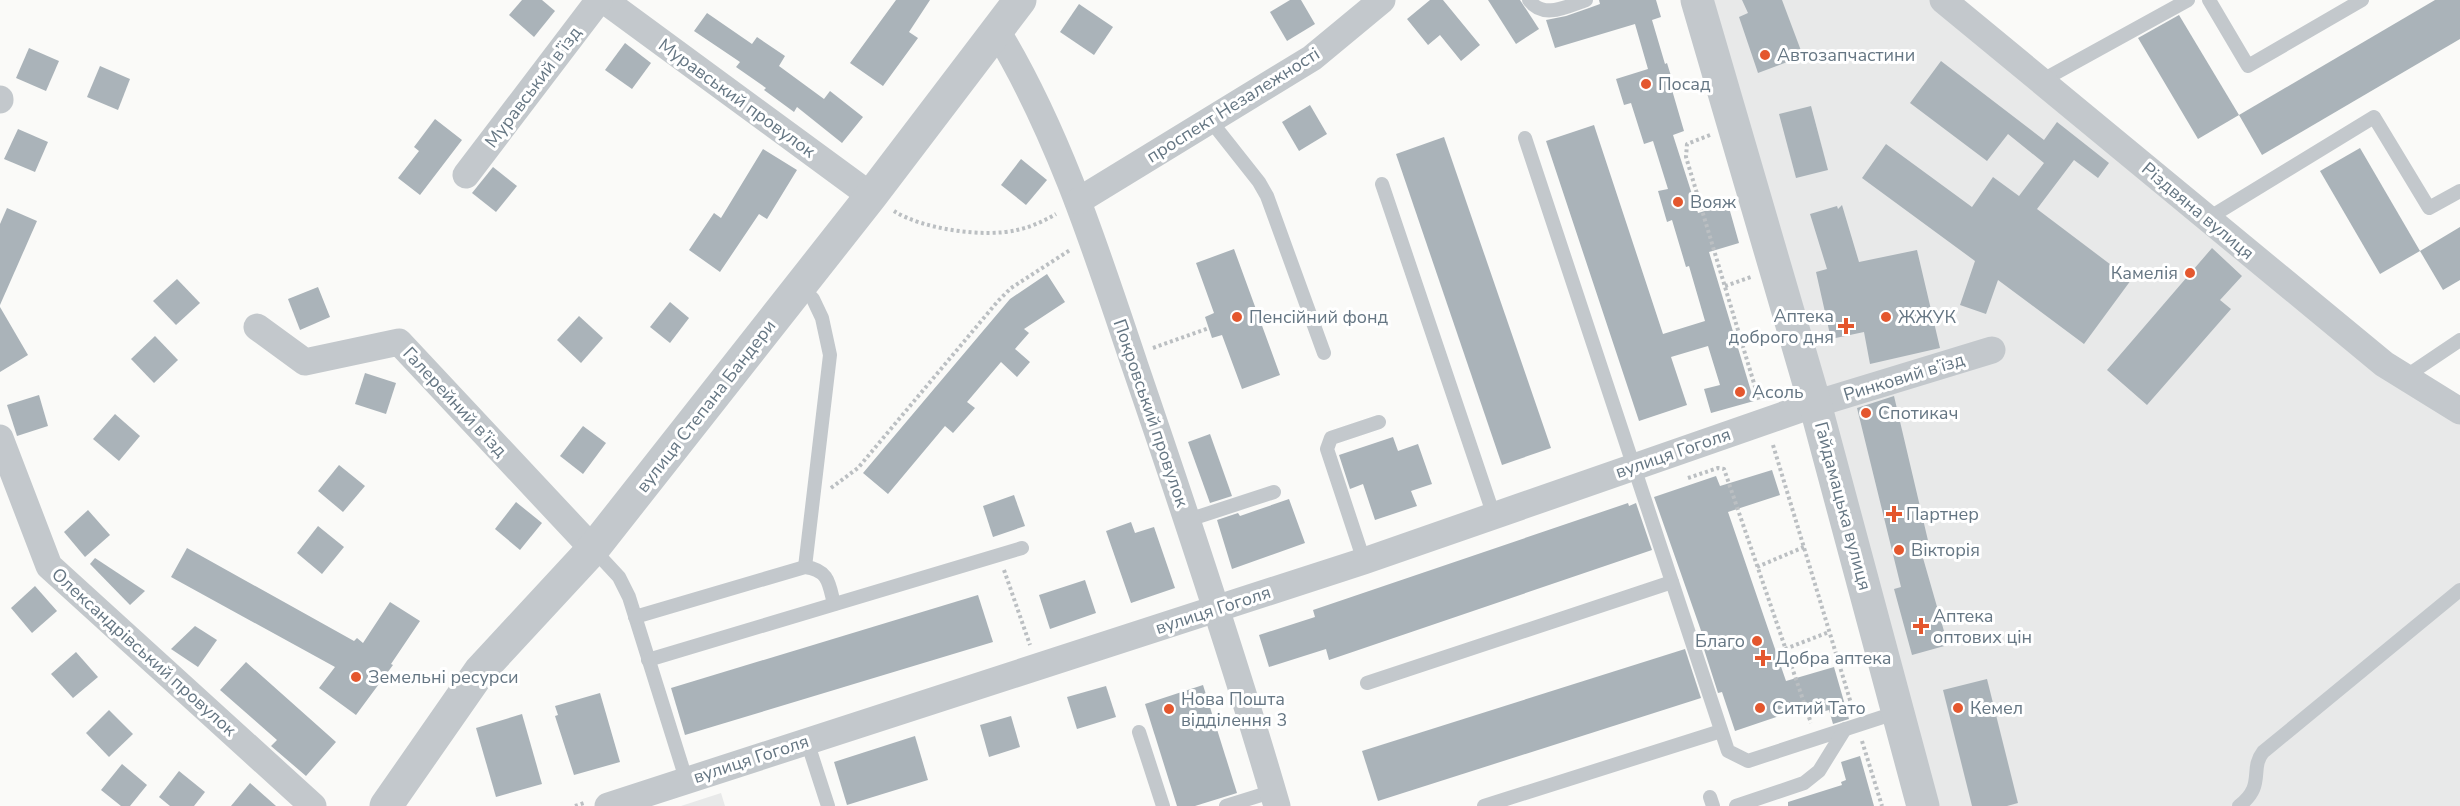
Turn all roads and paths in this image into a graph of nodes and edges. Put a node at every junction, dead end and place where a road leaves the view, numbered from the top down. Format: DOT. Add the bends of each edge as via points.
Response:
graph roads {
  1 [pos="599,0"];
  2 [pos="604,0"];
  3 [pos="1020,0"];
  4 [pos="1382,0"];
  5 [pos="1529,0"];
  6 [pos="1586,0"];
  7 [pos="1697,0"];
  8 [pos="1943,0"];
  9 [pos="2188,0"];
  10 [pos="2209,0"];
  11 [pos="2362,0"];
  12 [pos="998,31"];
  13 [pos="2042,81"];
  14 [pos="1210,120"];
  15 [pos="1525,138"];
  16 [pos="466,175"];
  17 [pos="1382,184"];
  18 [pos="2460,191"];
  19 [pos="871,196"];
  20 [pos="1077,201"];
  21 [pos="2207,219"];
  22 [pos="1091,237"];
  23 [pos="800,286"];
  24 [pos="257,327"];
  25 [pos="1209,328"];
  26 [pos="2460,340"];
  27 [pos="1150,350"];
  28 [pos="1992,350"];
  29 [pos="1324,353"];
  30 [pos="2405,377"];
  31 [pos="1815,404"];
  32 [pos="2460,411"];
  33 [pos="1379,422"];
  34 [pos="0,438"];
  35 [pos="1633,467"];
  36 [pos="1688,478"];
  37 [pos="1274,492"];
  38 [pos="812,499"];
  39 [pos="1494,516"];
  40 [pos="1188,520"];
  41 [pos="1804,547"];
  42 [pos="1022,548"];
  43 [pos="593,549"];
  44 [pos="998,555"];
  45 [pos="1364,561"];
  46 [pos="805,567"];
  47 [pos="1757,567"];
  48 [pos="1672,582"];
  49 [pos="2460,590"];
  50 [pos="834,604"];
  51 [pos="1217,609"];
  52 [pos="635,617"];
  53 [pos="1829,632"];
  54 [pos="1785,649"];
  55 [pos="648,660"];
  56 [pos="1038,668"];
  57 [pos="1367,683"];
  58 [pos="1898,712"];
  59 [pos="1845,729"];
  60 [pos="1721,731"];
  61 [pos="1138,732"];
  62 [pos="1816,738"];
  63 [pos="807,741"];
  64 [pos="686,779"];
  65 [pos="1279,797"];
  66 [pos="313,806"];
  67 [pos="386,806"];
  68 [pos="608,806"];
  69 [pos="828,806"];
  70 [pos="1162,806"];
  71 [pos="1226,806"];
  72 [pos="1484,806"];
  73 [pos="1737,806"];
  74 [pos="1923,806"];
  75 [pos="2239,806"];
  1 -- 16 [label="street, Муравський в’їзд"];
  2 -- 19 [label="street, Муравський провулок"];
  3 -- 12 [label="street, вулиця Степана Бандери"];
  4 -- 14 [label="street, проспект Незалежності" via="1312,58"];
  5 -- 6 [label="lane" via="1546,11"];
  7 -- 31 [label="street, Гайдамацька вулиця"];
  8 -- 13 [label="street, Різдвяна вулиця"];
  9 -- 13 [label="lane"];
  10 -- 11 [label="lane" via="2248,66"];
  12 -- 19 [label="street, вулиця Степана Бандери"];
  12 -- 20 [label="street, Покровський провулок" via="1020,68"];
  13 -- 21 [label="street, Різдвяна вулиця"];
  14 -- 20 [label="street, проспект Незалежності"];
  14 -- 29 [label="lane" via="1267,196"];
  15 -- 35 [label="lane"];
  17 -- 39 [label="lane"];
  18 -- 21 [label="lane" via="2429,208 2374,117"];
  19 -- 20 [label="path" via="901,215 934,228 976,232 1015,231 1041,222"];
  19 -- 23 [label="street, вулиця Степана Бандери"];
  20 -- 22 [label="street, Покровський провулок"];
  21 -- 30 [label="street, Різдвяна вулиця"];
  22 -- 38 [label="path" via="1011,288 858,468"];
  22 -- 40 [label="street, Покровський провулок"];
  23 -- 38 [label="lane" via="813,299 822,318 830,354"];
  23 -- 43 [label="street, вулиця Степана Бандери"];
  24 -- 43 [label="street, Галерейний в’їзд" via="305,362 399,342"];
  25 -- 27 [label="path"];
  26 -- 30 [label="lane"];
  28 -- 31 [label="street, Ринковий в’їзд"];
  30 -- 32 [label="street, Різдвяна вулиця"];
  31 -- 35 [label="street, вулиця Гоголя"];
  31 -- 58 [label="street, Гайдамацька вулиця"];
  33 -- 45 [label="lane" via="1331,438 1326,449"];
  34 -- 66 [label="street, Олександрівський провулок" via="49,566"];
  35 -- 39 [label="street, вулиця Гоголя"];
  35 -- 48 [label="lane"];
  36 -- 47 [label="path" via="1724,469"];
  37 -- 40 [label="lane"];
  38 -- 46 [label="lane"];
  39 -- 45 [label="street, вулиця Гоголя"];
  40 -- 51 [label="street, Покровський провулок"];
  41 -- 47 [label="path"];
  42 -- 44 [label="lane"];
  43 -- 52 [label="lane" via="619,577"];
  43 -- 67 [label="street, вулиця Степана Бандери" via="480,671"];
  44 -- 50 [label="lane"];
  44 -- 56 [label="path"];
  45 -- 51 [label="street, вулиця Гоголя"];
  46 -- 50 [label="lane" via="824,574"];
  46 -- 52 [label="lane"];
  47 -- 54 [label="path"];
  48 -- 57 [label="lane"];
  48 -- 60 [label="lane"];
  49 -- 75 [label="lane" via="2264,752 2253,794"];
  50 -- 55 [label="lane"];
  51 -- 56 [label="street, вулиця Гоголя"];
  51 -- 65 [label="street, Покровський провулок"];
  52 -- 55 [label="lane"];
  53 -- 54 [label="path"];
  54 -- 62 [label="path"];
  55 -- 64 [label="lane"];
  56 -- 63 [label="street, вулиця Гоголя"];
  58 -- 59 [label="lane"];
  58 -- 74 [label="street, Гайдамацька вулиця"];
  59 -- 62 [label="lane"];
  59 -- 73 [label="lane" via="1813,778"];
  60 -- 62 [label="lane" via="1728,751 1748,760"];
  60 -- 72 [label="lane"];
  61 -- 70 [label="lane"];
  63 -- 64 [label="street, вулиця Гоголя"];
  63 -- 69 [label="lane"];
  64 -- 68 [label="street, вулиця Гоголя"];
  65 -- 71 [label="lane"];
}
